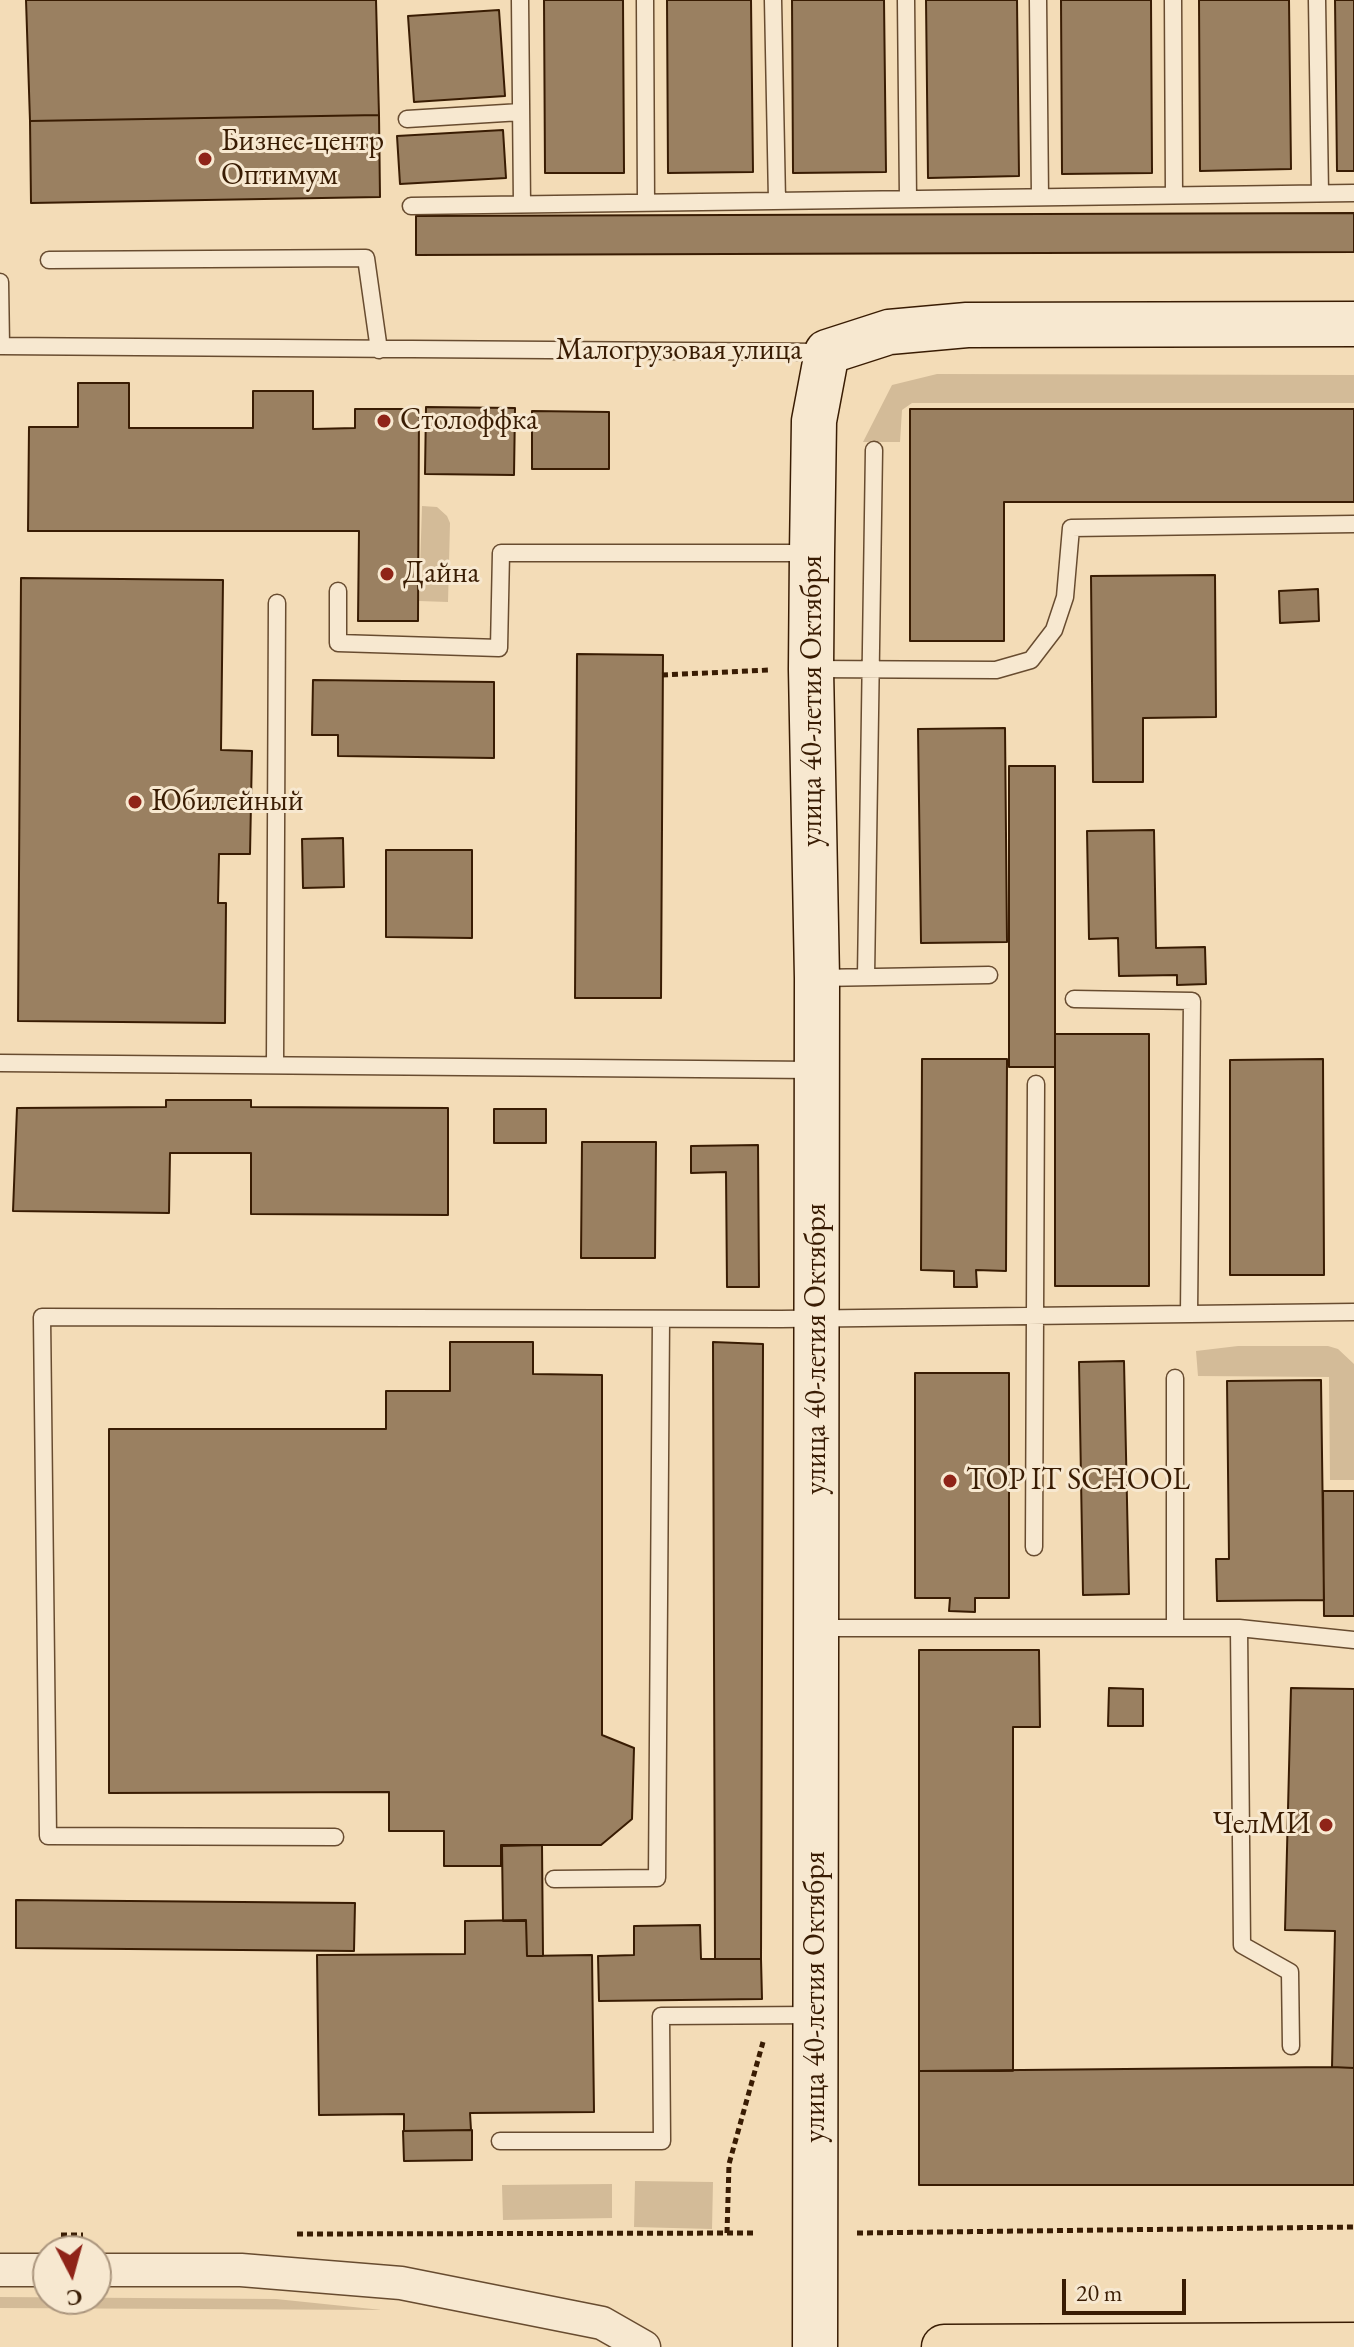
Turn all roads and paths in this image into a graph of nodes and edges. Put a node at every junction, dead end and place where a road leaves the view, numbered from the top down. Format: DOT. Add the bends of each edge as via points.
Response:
graph roads {
  1 [pos="520,0"];
  2 [pos="645,0"];
  3 [pos="773,0"];
  4 [pos="906,0"];
  5 [pos="1038,0"];
  6 [pos="1173,0"];
  7 [pos="1317,0"];
  8 [pos="521,112"];
  9 [pos="407,119"];
  10 [pos="1320,193"];
  11 [pos="1354,193"];
  12 [pos="1174,195"];
  13 [pos="1040,197"];
  14 [pos="908,198"];
  15 [pos="777,200"];
  16 [pos="646,202"];
  17 [pos="522,204"];
  18 [pos="411,206"];
  19 [pos="49,260"];
  20 [pos="0,282"];
  21 [pos="1354,324"];
  22 [pos="1,346"];
  23 [pos="379,350"];
  24 [pos="827,352"];
  25 [pos="874,450"];
  26 [pos="1354,524"];
  27 [pos="812,553"];
  28 [pos="338,591"];
  29 [pos="277,603"];
  30 [pos="811,669"];
  31 [pos="870,670"];
  32 [pos="662,675"];
  33 [pos="989,975"];
  34 [pos="866,976"];
  35 [pos="817,978"];
  36 [pos="1074,999"];
  37 [pos="0,1063"];
  38 [pos="275,1064"];
  39 [pos="817,1070"];
  40 [pos="1036,1084"];
  41 [pos="1354,1312"];
  42 [pos="1189,1314"];
  43 [pos="1034,1316"];
  44 [pos="661,1319"];
  45 [pos="817,1319"];
  46 [pos="1175,1378"];
  47 [pos="1034,1547"];
  48 [pos="817,1628"];
  49 [pos="1175,1628"];
  50 [pos="1239,1628"];
  51 [pos="1354,1640"];
  52 [pos="335,1837"];
  53 [pos="554,1879"];
  54 [pos="816,2015"];
  55 [pos="1291,2046"];
  56 [pos="500,2141"];
  57 [pos="1354,2227"];
  58 [pos="756,2233"];
  59 [pos="852,2233"];
  60 [pos="98,2234"];
  61 [pos="286,2234"];
  62 [pos="50,2235"];
  63 [pos="0,2270"];
  64 [pos="32,2270"];
  65 [pos="112,2270"];
  66 [pos="1354,2345"];
  67 [pos="644,2347"];
  68 [pos="815,2347"];
  69 [pos="944,2347"];
  1 -- 8 [label="lane"];
  2 -- 16 [label="lane"];
  3 -- 15 [label="lane"];
  4 -- 14 [label="lane"];
  5 -- 13 [label="lane"];
  6 -- 12 [label="lane"];
  7 -- 10 [label="lane"];
  8 -- 9 [label="lane"];
  8 -- 17 [label="lane"];
  10 -- 11 [label="lane"];
  10 -- 12 [label="lane"];
  12 -- 13 [label="lane"];
  13 -- 14 [label="lane"];
  14 -- 15 [label="lane"];
  15 -- 16 [label="lane"];
  16 -- 17 [label="lane"];
  17 -- 18 [label="lane"];
  19 -- 23 [label="lane" via="366,258"];
  20 -- 22 [label="lane"];
  21 -- 24 [label="street, Малогрузовая улица" via="967,325 889,332"];
  22 -- 23 [label="lane, Малогрузовая улица"];
  23 -- 24 [label="lane, Малогрузовая улица"];
  24 -- 27 [label="street, улица 40-летия Октября" via="814,421"];
  25 -- 31 [label="lane"];
  26 -- 31 [label="lane" via="1071,528 1065,597 1054,630 1031,660 996,670"];
  27 -- 28 [label="lane" via="501,553 499,648 338,643"];
  27 -- 30 [label="street, улица 40-летия Октября"];
  29 -- 38 [label="lane"];
  30 -- 31 [label="lane"];
  30 -- 32 [label="path"];
  30 -- 35 [label="street, улица 40-летия Октября"];
  31 -- 34 [label="lane"];
  33 -- 34 [label="lane"];
  34 -- 35 [label="lane"];
  35 -- 39 [label="street, улица 40-летия Октября"];
  36 -- 42 [label="lane" via="1192,1001"];
  37 -- 38 [label="lane"];
  38 -- 39 [label="lane"];
  39 -- 45 [label="street, улица 40-летия Октября"];
  40 -- 43 [label="lane"];
  41 -- 42 [label="lane"];
  42 -- 43 [label="lane"];
  43 -- 45 [label="lane"];
  43 -- 47 [label="lane"];
  44 -- 45 [label="lane"];
  44 -- 52 [label="lane" via="42,1317 48,1836"];
  44 -- 53 [label="lane" via="657,1878"];
  45 -- 48 [label="street, улица 40-летия Октября"];
  46 -- 49 [label="lane"];
  48 -- 49 [label="lane"];
  48 -- 54 [label="street, улица 40-летия Октября"];
  49 -- 50 [label="lane"];
  50 -- 51 [label="lane"];
  50 -- 55 [label="lane" via="1242,1945 1290,1972"];
  54 -- 56 [label="lane" via="661,2016 662,2141"];
  54 -- 68 [label="street, улица 40-летия Октября"];
  57 -- 59 [label="path"];
  58 -- 61 [label="path"];
  60 -- 62 [label="path"];
  63 -- 64 [label="street"];
  65 -- 67 [label="street" via="241,2270 401,2283 602,2323"];
  66 -- 69 [label="main road"];
}
